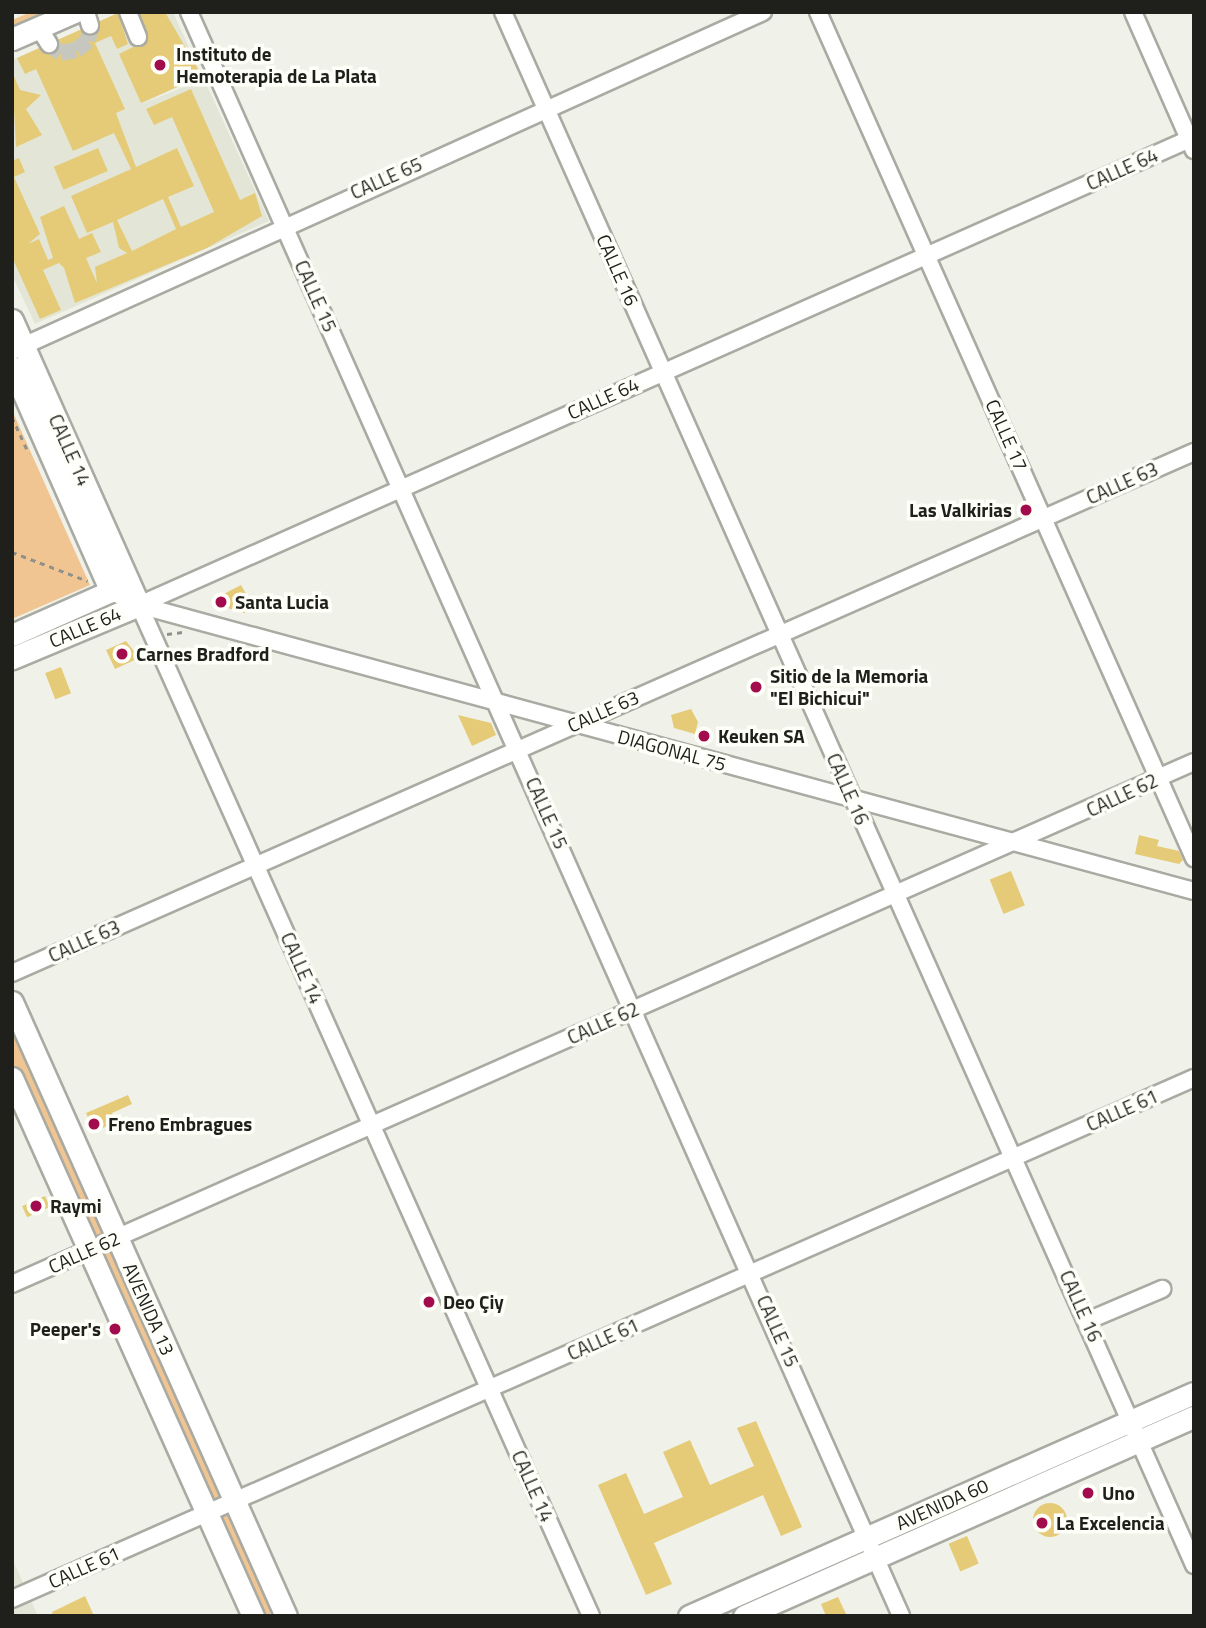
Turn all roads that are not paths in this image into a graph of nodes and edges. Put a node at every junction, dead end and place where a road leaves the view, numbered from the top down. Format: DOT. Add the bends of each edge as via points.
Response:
graph roads {
  1 [pos="128,12"];
  2 [pos="189,12"];
  3 [pos="503,12"];
  4 [pos="763,12"];
  5 [pos="818,12"];
  6 [pos="1133,12"];
  7 [pos="83,17"];
  8 [pos="138,37"];
  9 [pos="12,39"];
  10 [pos="546,108"];
  11 [pos="1192,142"];
  12 [pos="284,223"];
  13 [pos="926,255"];
  14 [pos="12,320"];
  15 [pos="18,348"];
  16 [pos="12,367"];
  17 [pos="663,371"];
  18 [pos="1194,452"];
  19 [pos="401,487"];
  20 [pos="1044,518"];
  21 [pos="111,591"];
  22 [pos="139,605"];
  23 [pos="780,634"];
  24 [pos="12,635"];
  25 [pos="12,658"];
  26 [pos="496,702"];
  27 [pos="575,723"];
  28 [pos="519,750"];
  29 [pos="1194,762"];
  30 [pos="1160,778"];
  31 [pos="851,799"];
  32 [pos="1016,843"];
  33 [pos="1194,858"];
  34 [pos="256,865"];
  35 [pos="1194,891"];
  36 [pos="897,893"];
  37 [pos="12,973"];
  38 [pos="12,1002"];
  39 [pos="634,1009"];
  40 [pos="12,1078"];
  41 [pos="1194,1078"];
  42 [pos="372,1125"];
  43 [pos="1014,1157"];
  44 [pos="117,1237"];
  45 [pos="89,1250"];
  46 [pos="752,1273"];
  47 [pos="12,1284"];
  48 [pos="1162,1289"];
  49 [pos="1087,1321"];
  50 [pos="489,1389"];
  51 [pos="1194,1393"];
  52 [pos="1194,1417"];
  53 [pos="1132,1420"];
  54 [pos="1139,1442"];
  55 [pos="235,1501"];
  56 [pos="207,1513"];
  57 [pos="870,1536"];
  58 [pos="876,1558"];
  59 [pos="1194,1565"];
  60 [pos="12,1599"];
  61 [pos="253,1616"];
  62 [pos="286,1616"];
  63 [pos="591,1616"];
  64 [pos="689,1616"];
  65 [pos="744,1616"];
  66 [pos="901,1616"];
  1 -- 8 [label="street"];
  2 -- 12 [label="street, CALLE 15"];
  3 -- 10 [label="street, CALLE 16"];
  4 -- 10 [label="street, CALLE 65"];
  5 -- 13 [label="street, CALLE 17"];
  6 -- 11 [label="street"];
  7 -- 9 [label="main road" via="44,36"];
  10 -- 12 [label="street, CALLE 65"];
  10 -- 17 [label="street, CALLE 16"];
  11 -- 13 [label="street, CALLE 64"];
  12 -- 15 [label="street, CALLE 65"];
  12 -- 19 [label="street, CALLE 15"];
  13 -- 17 [label="street, CALLE 64"];
  13 -- 20 [label="street, CALLE 17"];
  14 -- 15 [label="main road, CALLE 14"];
  15 -- 22 [label="main road, CALLE 14"];
  16 -- 21 [label="main road, CALLE 14"];
  17 -- 19 [label="street, CALLE 64"];
  17 -- 23 [label="street, CALLE 16"];
  18 -- 20 [label="street, CALLE 63"];
  19 -- 22 [label="street, CALLE 64"];
  19 -- 26 [label="street, CALLE 15"];
  20 -- 23 [label="street, CALLE 63"];
  20 -- 30 [label="street, CALLE 17"];
  21 -- 22 [label="street, DIAGONAL 75"];
  21 -- 24 [label="main road, CALLE 64"];
  22 -- 25 [label="main road, CALLE 64"];
  22 -- 26 [label="street, DIAGONAL 75"];
  22 -- 34 [label="street, CALLE 14"];
  23 -- 27 [label="street, CALLE 63"];
  23 -- 31 [label="street, CALLE 16"];
  26 -- 27 [label="street, DIAGONAL 75"];
  26 -- 28 [label="street, CALLE 15"];
  27 -- 28 [label="street, CALLE 63"];
  27 -- 31 [label="street, DIAGONAL 75"];
  28 -- 34 [label="street, CALLE 63"];
  28 -- 39 [label="street, CALLE 15"];
  29 -- 30 [label="street, CALLE 62"];
  30 -- 32 [label="street, CALLE 62"];
  30 -- 33 [label="street, CALLE 17"];
  31 -- 32 [label="street, DIAGONAL 75"];
  31 -- 36 [label="street, CALLE 16"];
  32 -- 35 [label="street, DIAGONAL 75"];
  32 -- 36 [label="street, CALLE 62"];
  34 -- 37 [label="street, CALLE 63"];
  34 -- 42 [label="street, CALLE 14"];
  36 -- 39 [label="street, CALLE 62"];
  36 -- 43 [label="street, CALLE 16"];
  38 -- 44 [label="main road, AVENIDA 13"];
  39 -- 42 [label="street, CALLE 62"];
  39 -- 46 [label="street, CALLE 15"];
  40 -- 45 [label="main road, AVENIDA 13"];
  41 -- 43 [label="street, CALLE 61"];
  42 -- 44 [label="street, CALLE 62"];
  42 -- 50 [label="street, CALLE 14"];
  43 -- 46 [label="street, CALLE 61"];
  43 -- 49 [label="street, CALLE 16"];
  44 -- 45 [label="street, CALLE 62"];
  44 -- 55 [label="main road, AVENIDA 13"];
  45 -- 47 [label="street, CALLE 62"];
  45 -- 56 [label="main road, AVENIDA 13"];
  46 -- 50 [label="street, CALLE 61"];
  46 -- 57 [label="street, CALLE 15"];
  48 -- 49 [label="street"];
  49 -- 53 [label="street, CALLE 16"];
  50 -- 55 [label="street, CALLE 61"];
  50 -- 63 [label="street, CALLE 14"];
  51 -- 53 [label="main road, AVENIDA 60"];
  52 -- 54 [label="main road, AVENIDA 60"];
  53 -- 54 [label="street, CALLE 16"];
  53 -- 57 [label="main road, AVENIDA 60"];
  54 -- 58 [label="main road, AVENIDA 60"];
  54 -- 59 [label="street, CALLE 16"];
  55 -- 56 [label="street, CALLE 61"];
  55 -- 62 [label="main road, AVENIDA 13"];
  56 -- 60 [label="street, CALLE 61"];
  56 -- 61 [label="main road, AVENIDA 13"];
  57 -- 58 [label="street, CALLE 15"];
  57 -- 64 [label="main road, AVENIDA 60"];
  58 -- 65 [label="main road, AVENIDA 60"];
  58 -- 66 [label="street, CALLE 15"];
}
